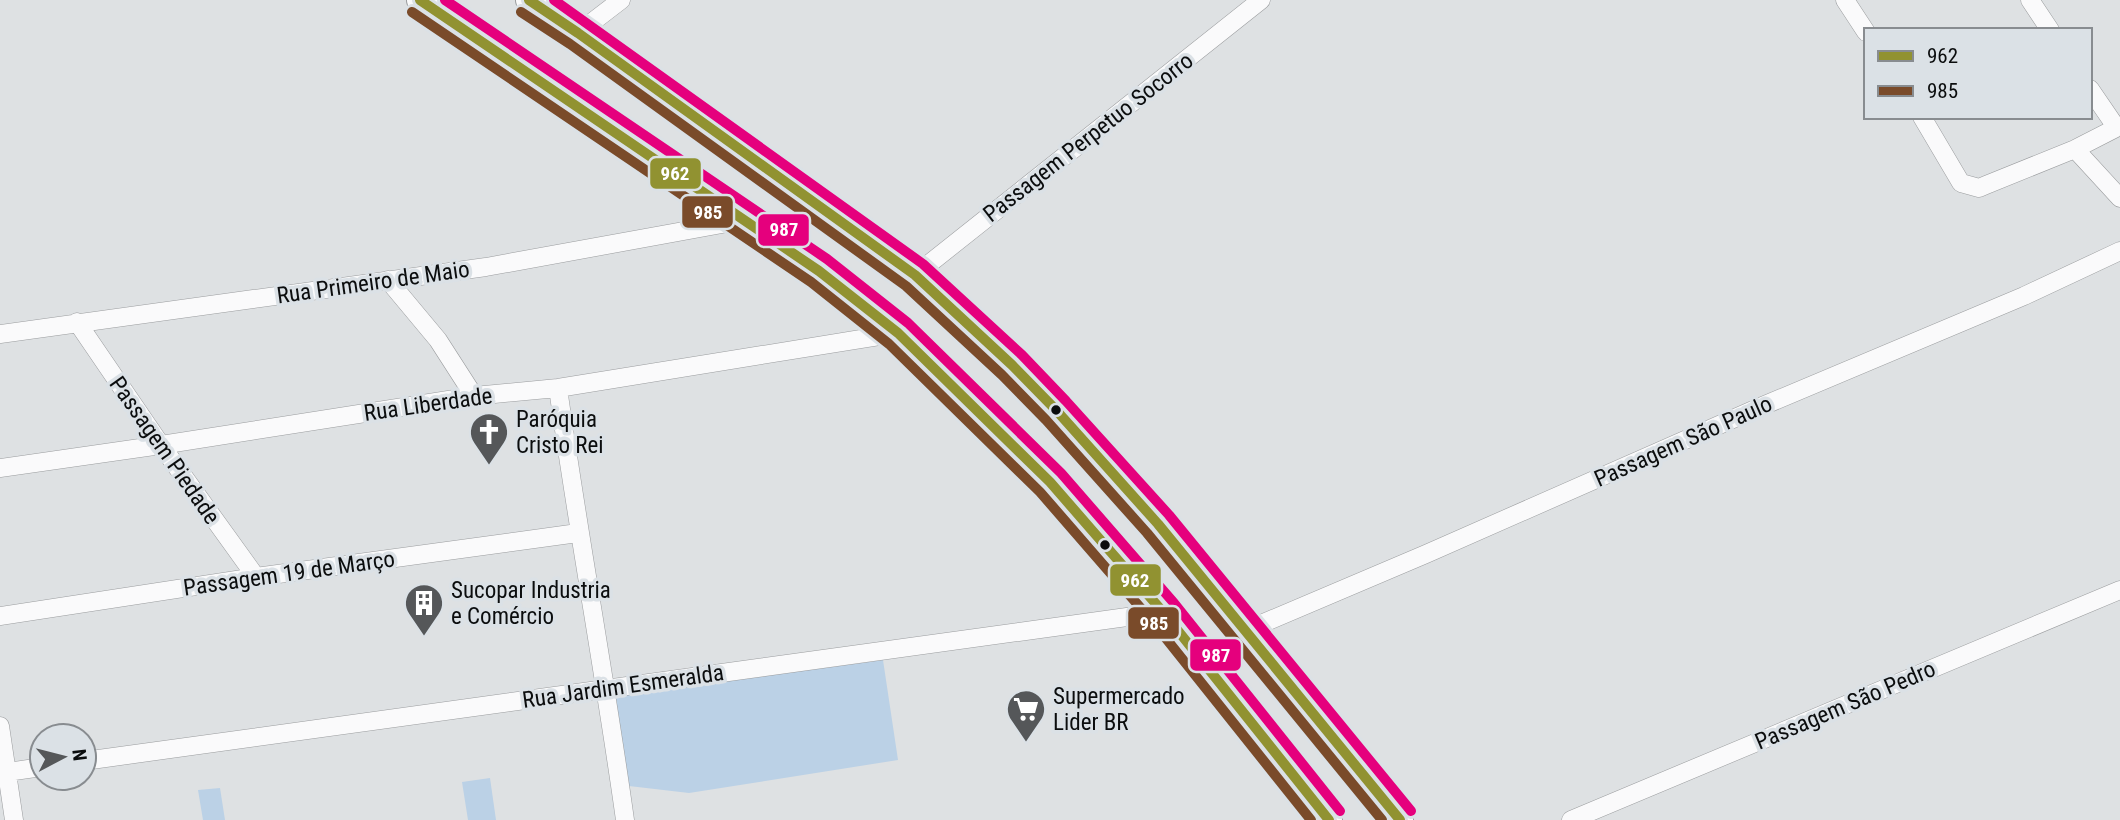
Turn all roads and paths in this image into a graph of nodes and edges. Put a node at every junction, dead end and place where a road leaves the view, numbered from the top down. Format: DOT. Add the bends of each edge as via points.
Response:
graph roads {
  1 [pos="420,0"];
  2 [pos="529,0"];
  3 [pos="621,0"];
  4 [pos="1261,0"];
  5 [pos="1846,0"];
  6 [pos="2030,0"];
  7 [pos="2049,28"];
  8 [pos="1864,29"];
  9 [pos="578,33"];
  10 [pos="2092,92"];
  11 [pos="1923,119"];
  12 [pos="2118,126"];
  13 [pos="2075,149"];
  14 [pos="2120,198"];
  15 [pos="744,220"];
  16 [pos="2120,251"];
  17 [pos="915,275"];
  18 [pos="388,280"];
  19 [pos="76,322"];
  20 [pos="898,333"];
  21 [pos="0,334"];
  22 [pos="558,388"];
  23 [pos="474,396"];
  24 [pos="161,445"];
  25 [pos="0,468"];
  26 [pos="578,533"];
  27 [pos="256,577"];
  28 [pos="2120,590"];
  29 [pos="1163,612"];
  30 [pos="0,616"];
  31 [pos="1247,630"];
  32 [pos="607,688"];
  33 [pos="0,726"];
  34 [pos="98,759"];
  35 [pos="28,769"];
  36 [pos="4,772"];
  37 [pos="14,820"];
  38 [pos="625,820"];
  39 [pos="1329,820"];
  40 [pos="1400,820"];
  41 [pos="1571,820"];
  1 -- 15 [label="highway"];
  2 -- 9 [label="highway"];
  3 -- 9 [label="street"];
  4 -- 17 [label="street, Passagem Perpetuo Socorro"];
  5 -- 8 [label="street"];
  6 -- 7 [label="street"];
  9 -- 17 [label="highway"];
  10 -- 12 [label="street"];
  11 -- 13 [label="street" via="1961,183 1979,188"];
  12 -- 13 [label="street"];
  13 -- 14 [label="street"];
  15 -- 18 [label="street, Rua Primeiro de Maio"];
  15 -- 20 [label="highway"];
  16 -- 31 [label="street, Passagem São Paulo"];
  17 -- 31 [label="highway" via="1056,410"];
  18 -- 19 [label="street, Rua Primeiro de Maio"];
  18 -- 23 [label="street" via="438,340"];
  19 -- 21 [label="street, Rua Primeiro de Maio"];
  19 -- 24 [label="street, Passagem Piedade"];
  20 -- 22 [label="street, Rua Liberdade"];
  20 -- 29 [label="highway" via="1050,482"];
  22 -- 23 [label="street, Rua Liberdade"];
  22 -- 26 [label="street"];
  23 -- 24 [label="street, Rua Liberdade"];
  24 -- 25 [label="street, Rua Liberdade"];
  24 -- 27 [label="street, Passagem Piedade"];
  26 -- 27 [label="street, Passagem 19 de Março"];
  26 -- 32 [label="street"];
  27 -- 30 [label="street, Passagem 19 de Março"];
  28 -- 41 [label="street, Passagem São Pedro"];
  29 -- 32 [label="street, Rua Jardim Esmeralda"];
  29 -- 39 [label="highway"];
  31 -- 40 [label="highway"];
  32 -- 34 [label="street, Rua Jardim Esmeralda"];
  32 -- 38 [label="street"];
  33 -- 36 [label="street"];
  35 -- 36 [label="street"];
  36 -- 37 [label="street"];
}
